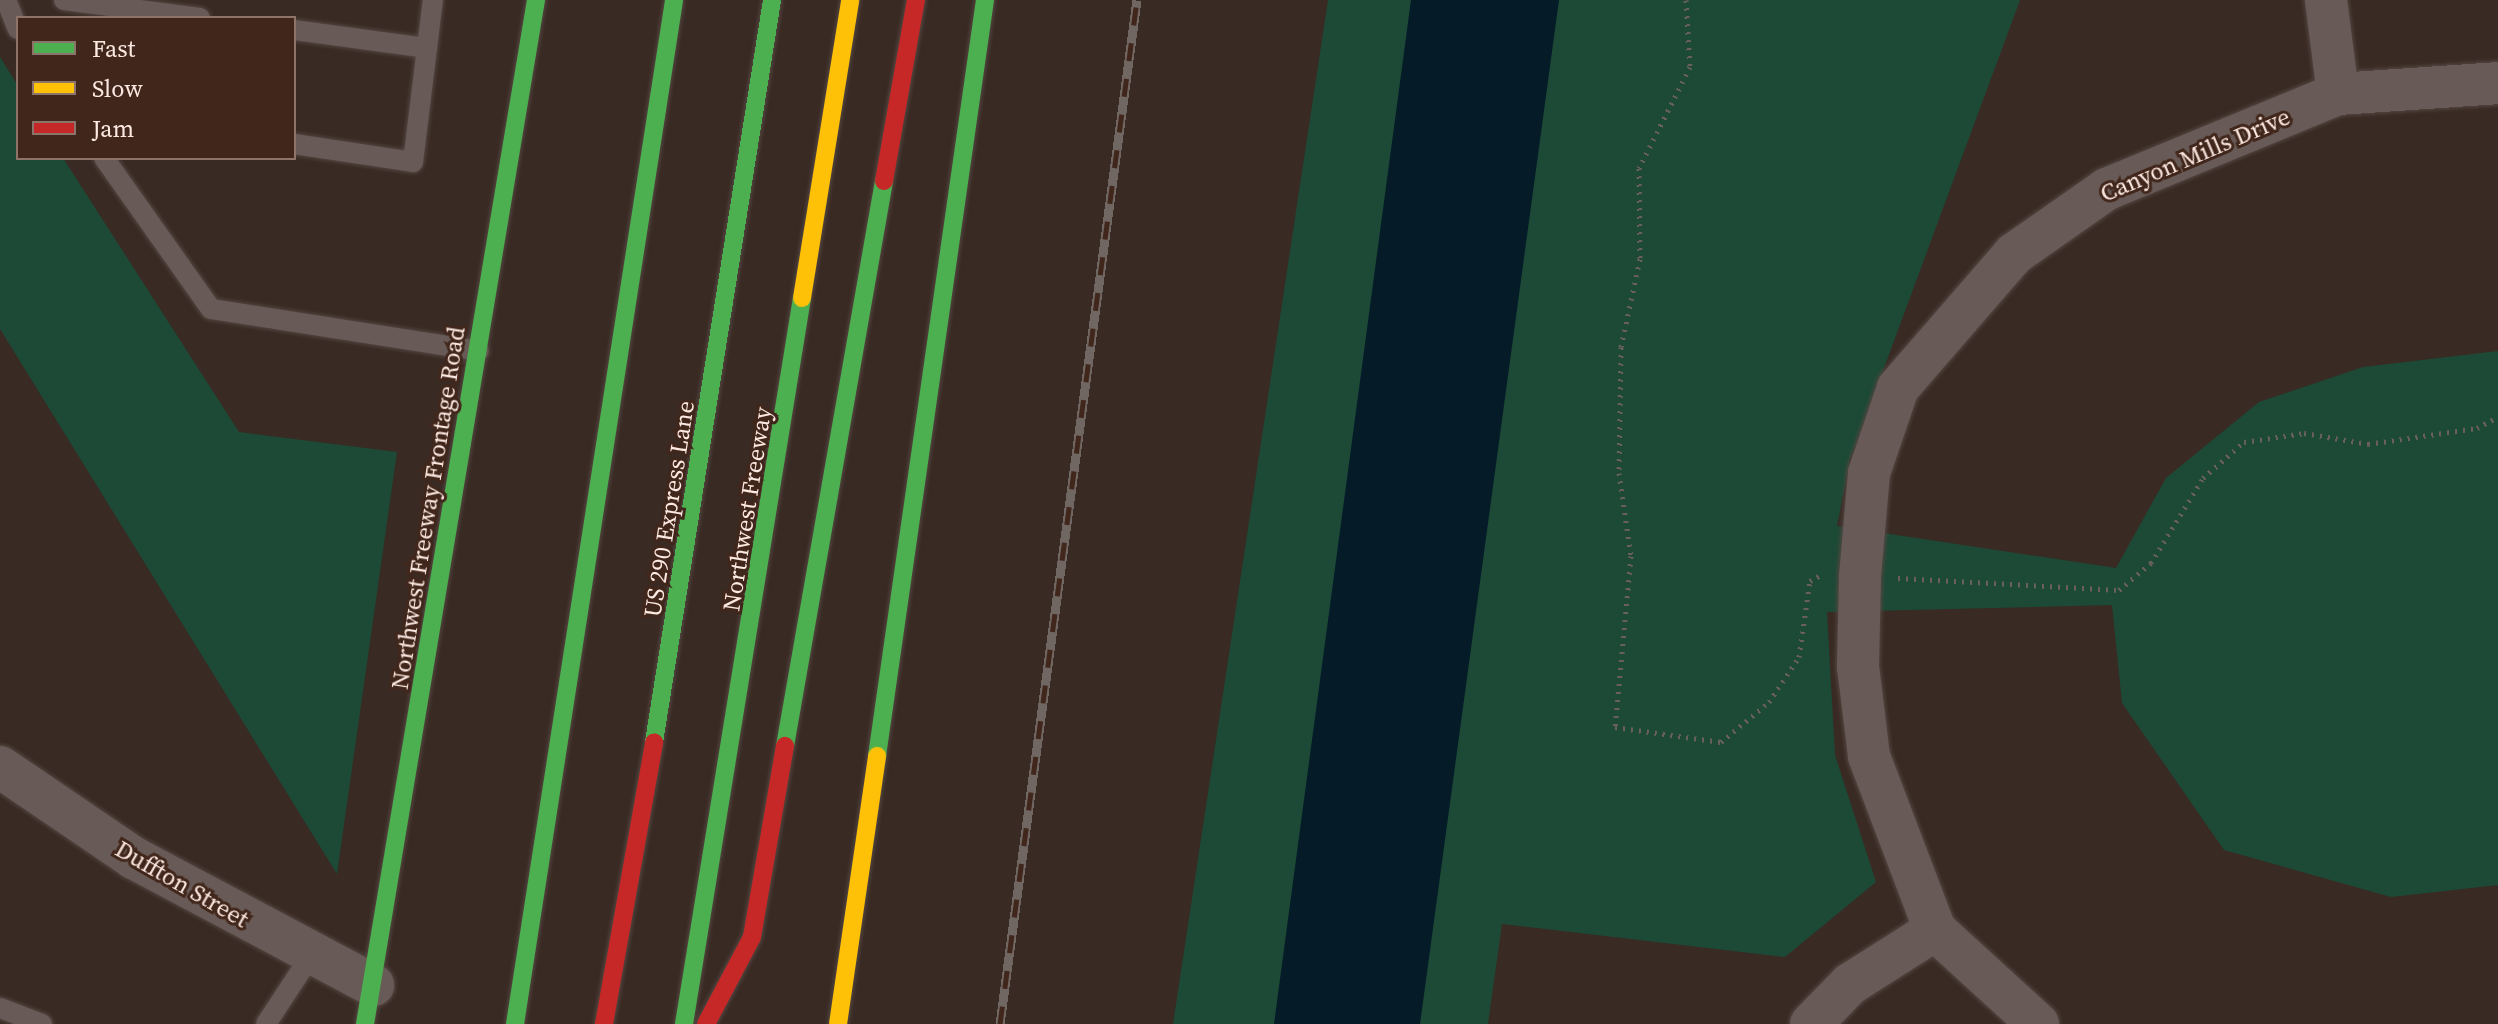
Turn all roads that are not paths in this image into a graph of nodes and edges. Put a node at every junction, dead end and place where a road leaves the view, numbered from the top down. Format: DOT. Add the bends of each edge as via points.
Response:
graph roads {
  1 [pos="6,0"];
  2 [pos="64,0"];
  3 [pos="433,0"];
  4 [pos="536,0"];
  5 [pos="674,0"];
  6 [pos="772,0"];
  7 [pos="850,0"];
  8 [pos="916,0"];
  9 [pos="985,0"];
  10 [pos="2326,0"];
  11 [pos="185,16"];
  12 [pos="16,24"];
  13 [pos="296,30"];
  14 [pos="427,48"];
  15 [pos="2498,83"];
  16 [pos="2338,94"];
  17 [pos="296,144"];
  18 [pos="105,160"];
  19 [pos="479,351"];
  20 [pos="0,767"];
  21 [pos="1935,930"];
  22 [pos="310,957"];
  23 [pos="369,1005"];
  24 [pos="0,1008"];
  25 [pos="42,1024"];
  26 [pos="266,1024"];
  27 [pos="515,1024"];
  28 [pos="604,1024"];
  29 [pos="684,1024"];
  30 [pos="706,1024"];
  31 [pos="838,1024"];
  32 [pos="1811,1024"];
  33 [pos="2038,1024"];
  1 -- 12 [label="lane"];
  2 -- 11 [label="lane"];
  3 -- 14 [label="lane"];
  4 -- 19 [label="main road, Northwest Freeway Frontage Road"];
  5 -- 27 [label="main road"];
  6 -- 28 [label="main road, US 290 Express Lane" via="697,495"];
  7 -- 29 [label="main road, Northwest Freeway"];
  8 -- 30 [label="main road" via="752,937"];
  9 -- 31 [label="main road"];
  10 -- 16 [label="street"];
  13 -- 14 [label="lane"];
  14 -- 17 [label="lane" via="413,162"];
  15 -- 16 [label="street, Canyon Mills Drive"];
  16 -- 21 [label="street, Canyon Mills Drive" via="2107,189 2014,254 1898,388 1869,473 1858,666 1869,756"];
  18 -- 19 [label="lane" via="211,309"];
  19 -- 23 [label="main road, Northwest Freeway Frontage Road"];
  20 -- 22 [label="street, Duffton Street" via="134,858"];
  21 -- 32 [label="street" via="1850,984"];
  21 -- 33 [label="street, Canyon Mills Drive"];
  22 -- 23 [label="street, Duffton Street"];
  22 -- 26 [label="lane"];
  24 -- 25 [label="lane"];
}
